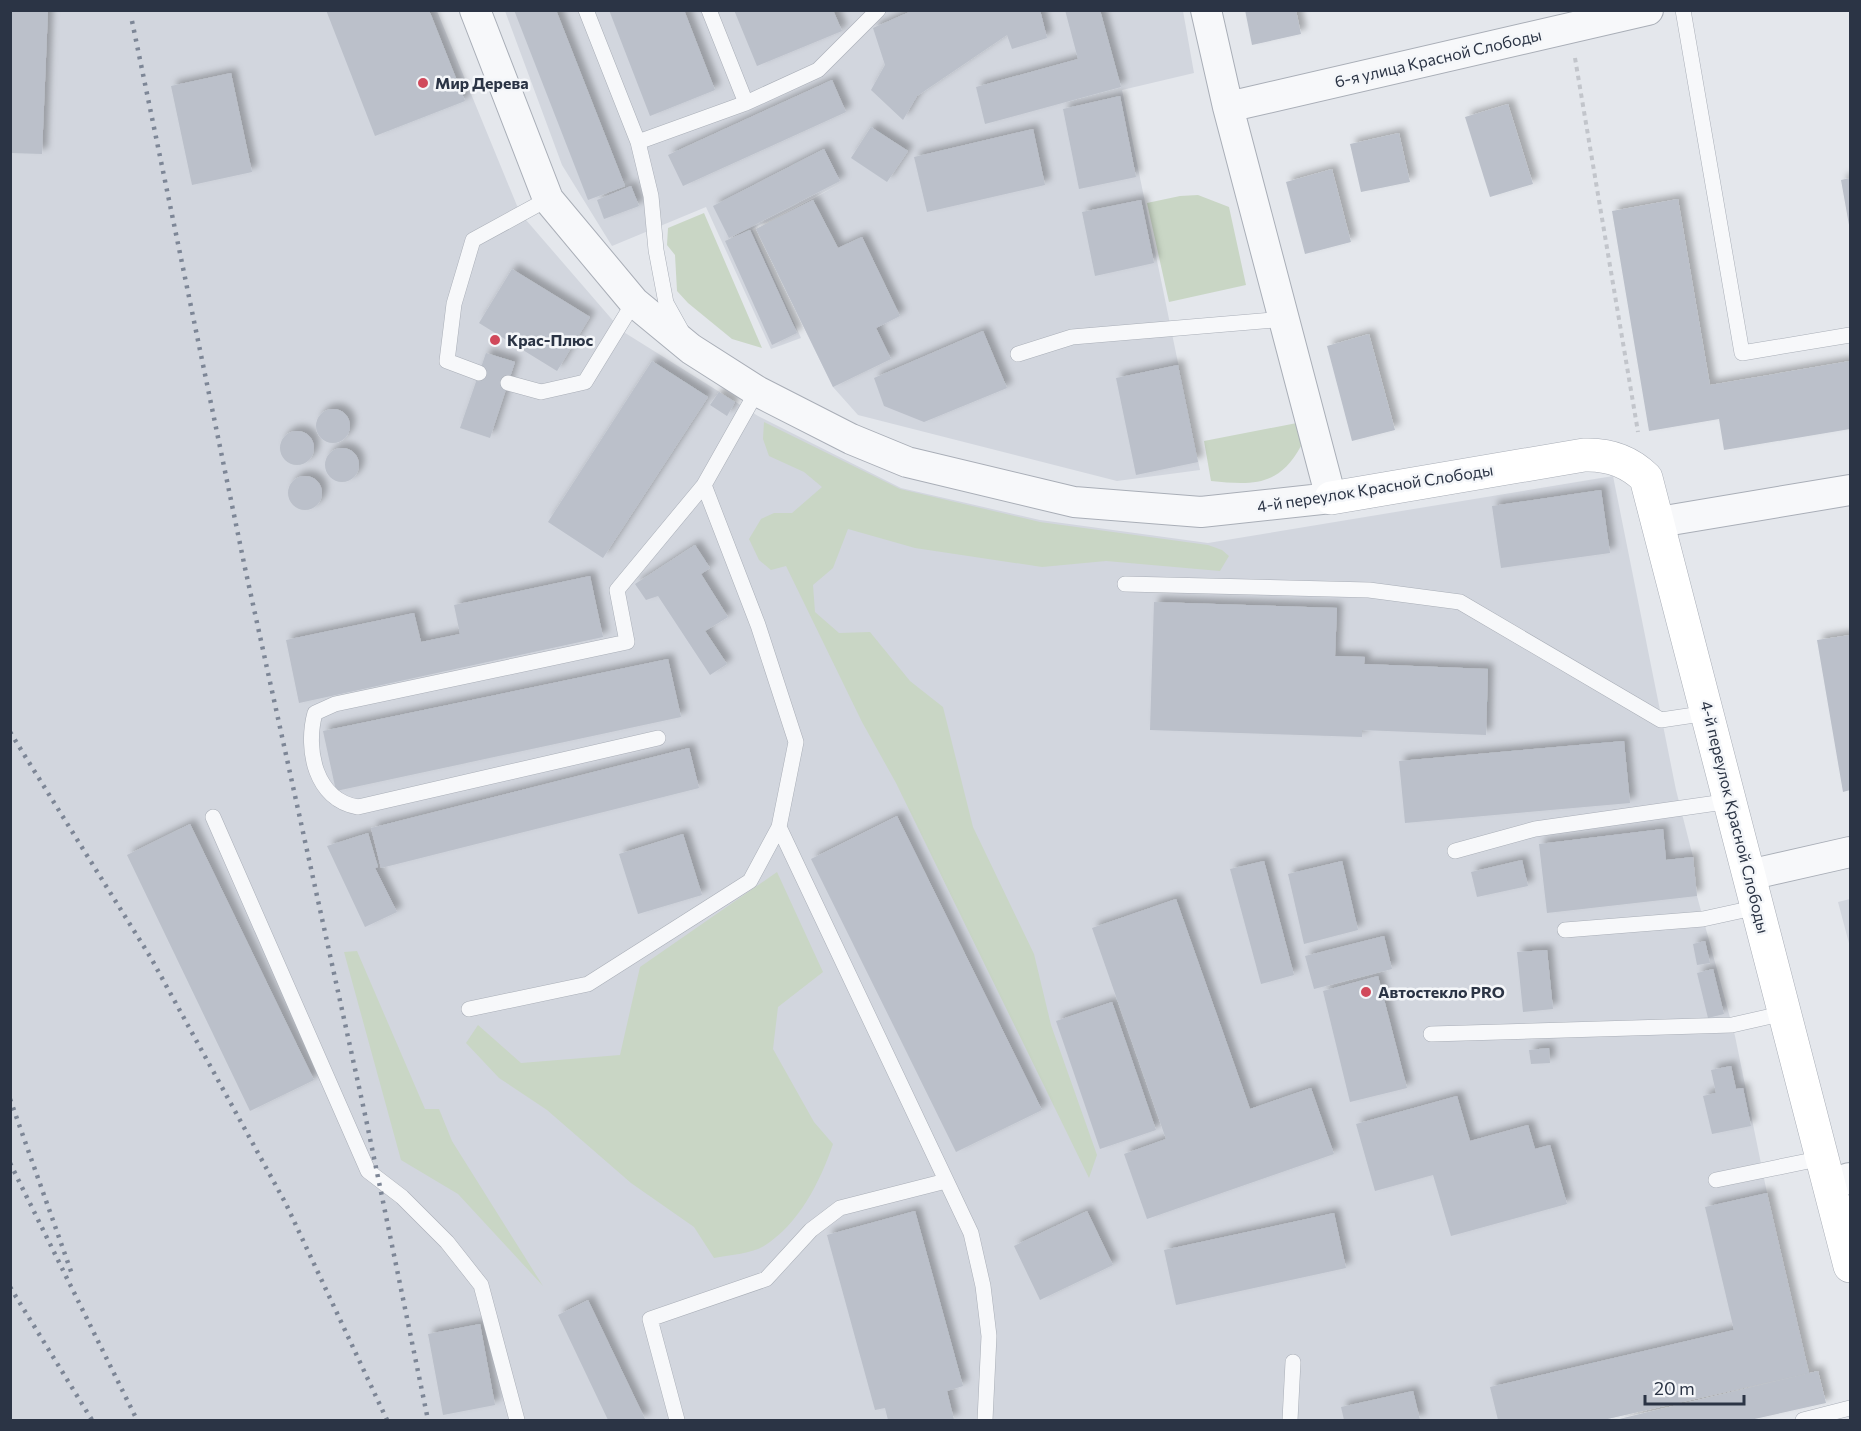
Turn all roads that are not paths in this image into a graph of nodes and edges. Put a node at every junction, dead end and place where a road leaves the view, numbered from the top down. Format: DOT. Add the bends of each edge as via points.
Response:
graph roads {
  1 [pos="475,10"];
  2 [pos="586,10"];
  3 [pos="709,10"];
  4 [pos="1206,10"];
  5 [pos="1648,10"];
  6 [pos="1683,10"];
  7 [pos="874,12"];
  8 [pos="1567,19"];
  9 [pos="746,102"];
  10 [pos="1228,107"];
  11 [pos="638,142"];
  12 [pos="548,199"];
  13 [pos="634,302"];
  14 [pos="1285,319"];
  15 [pos="1851,335"];
  16 [pos="691,349"];
  17 [pos="1018,354"];
  18 [pos="479,373"];
  19 [pos="508,383"];
  20 [pos="757,391"];
  21 [pos="704,485"];
  22 [pos="1851,490"];
  23 [pos="1331,498"];
  24 [pos="1659,522"];
  25 [pos="1125,584"];
  26 [pos="1708,713"];
  27 [pos="658,738"];
  28 [pos="1731,801"];
  29 [pos="213,817"];
  30 [pos="779,827"];
  31 [pos="1455,851"];
  32 [pos="1851,852"];
  33 [pos="1749,875"];
  34 [pos="1758,907"];
  35 [pos="1565,930"];
  36 [pos="469,1009"];
  37 [pos="1785,1013"];
  38 [pos="1431,1034"];
  39 [pos="1834,1173"];
  40 [pos="1716,1180"];
  41 [pos="946,1181"];
  42 [pos="1851,1266"];
  43 [pos="1293,1362"];
  44 [pos="1851,1408"];
  45 [pos="517,1420"];
  46 [pos="677,1420"];
  47 [pos="985,1420"];
  48 [pos="1290,1420"];
  49 [pos="1803,1420"];
  1 -- 12 [label="street, 4-й переулок Красной Слободы"];
  2 -- 11 [label="lane"];
  3 -- 9 [label="lane"];
  4 -- 10 [label="street"];
  5 -- 8 [label="street, 6-я улица Красной Слободы"];
  6 -- 15 [label="lane" via="1742,353"];
  7 -- 9 [label="lane" via="818,70"];
  8 -- 10 [label="street, 6-я улица Красной Слободы"];
  9 -- 11 [label="lane"];
  10 -- 14 [label="street"];
  11 -- 16 [label="lane" via="651,196 666,303"];
  12 -- 13 [label="street, 4-й переулок Красной Слободы"];
  12 -- 18 [label="lane" via="473,240 453,304 447,361"];
  13 -- 16 [label="street, 4-й переулок Красной Слободы"];
  13 -- 19 [label="lane" via="585,382 541,392"];
  14 -- 17 [label="lane" via="1072,337"];
  14 -- 23 [label="street"];
  16 -- 20 [label="street, 4-й переулок Красной Слободы"];
  20 -- 21 [label="lane"];
  20 -- 23 [label="street, 4-й переулок Красной Слободы" via="851,439 907,462 1074,502 1201,512"];
  21 -- 27 [label="lane" via="617,590 627,642 335,704 315,712 309,733 326,793 342,805 358,807"];
  21 -- 30 [label="lane" via="758,625 796,742"];
  22 -- 24 [label="street"];
  23 -- 24 [label="street, 4-й переулок Красной Слободы" via="1584,455 1618,459 1638,470 1646,478"];
  24 -- 26 [label="street, 4-й переулок Красной Слободы"];
  25 -- 26 [label="lane" via="1369,590 1460,602 1661,720"];
  26 -- 28 [label="street, 4-й переулок Красной Слободы"];
  28 -- 31 [label="lane" via="1536,829"];
  28 -- 33 [label="street, 4-й переулок Красной Слободы"];
  29 -- 45 [label="lane" via="368,1171 402,1197 447,1242 481,1285"];
  30 -- 36 [label="lane" via="750,881 588,984"];
  30 -- 41 [label="lane"];
  32 -- 33 [label="street"];
  33 -- 34 [label="street, 4-й переулок Красной Слободы"];
  34 -- 35 [label="lane" via="1703,919"];
  34 -- 37 [label="street, 4-й переулок Красной Слободы"];
  37 -- 38 [label="lane" via="1732,1025"];
  37 -- 39 [label="street, 4-й переулок Красной Слободы"];
  39 -- 40 [label="lane"];
  39 -- 42 [label="street, 4-й переулок Красной Слободы"];
  41 -- 46 [label="lane" via="840,1208 811,1230 766,1279 650,1319"];
  41 -- 47 [label="lane" via="971,1233 983,1286 989,1336"];
  43 -- 48 [label="lane"];
  44 -- 49 [label="lane"];
}
